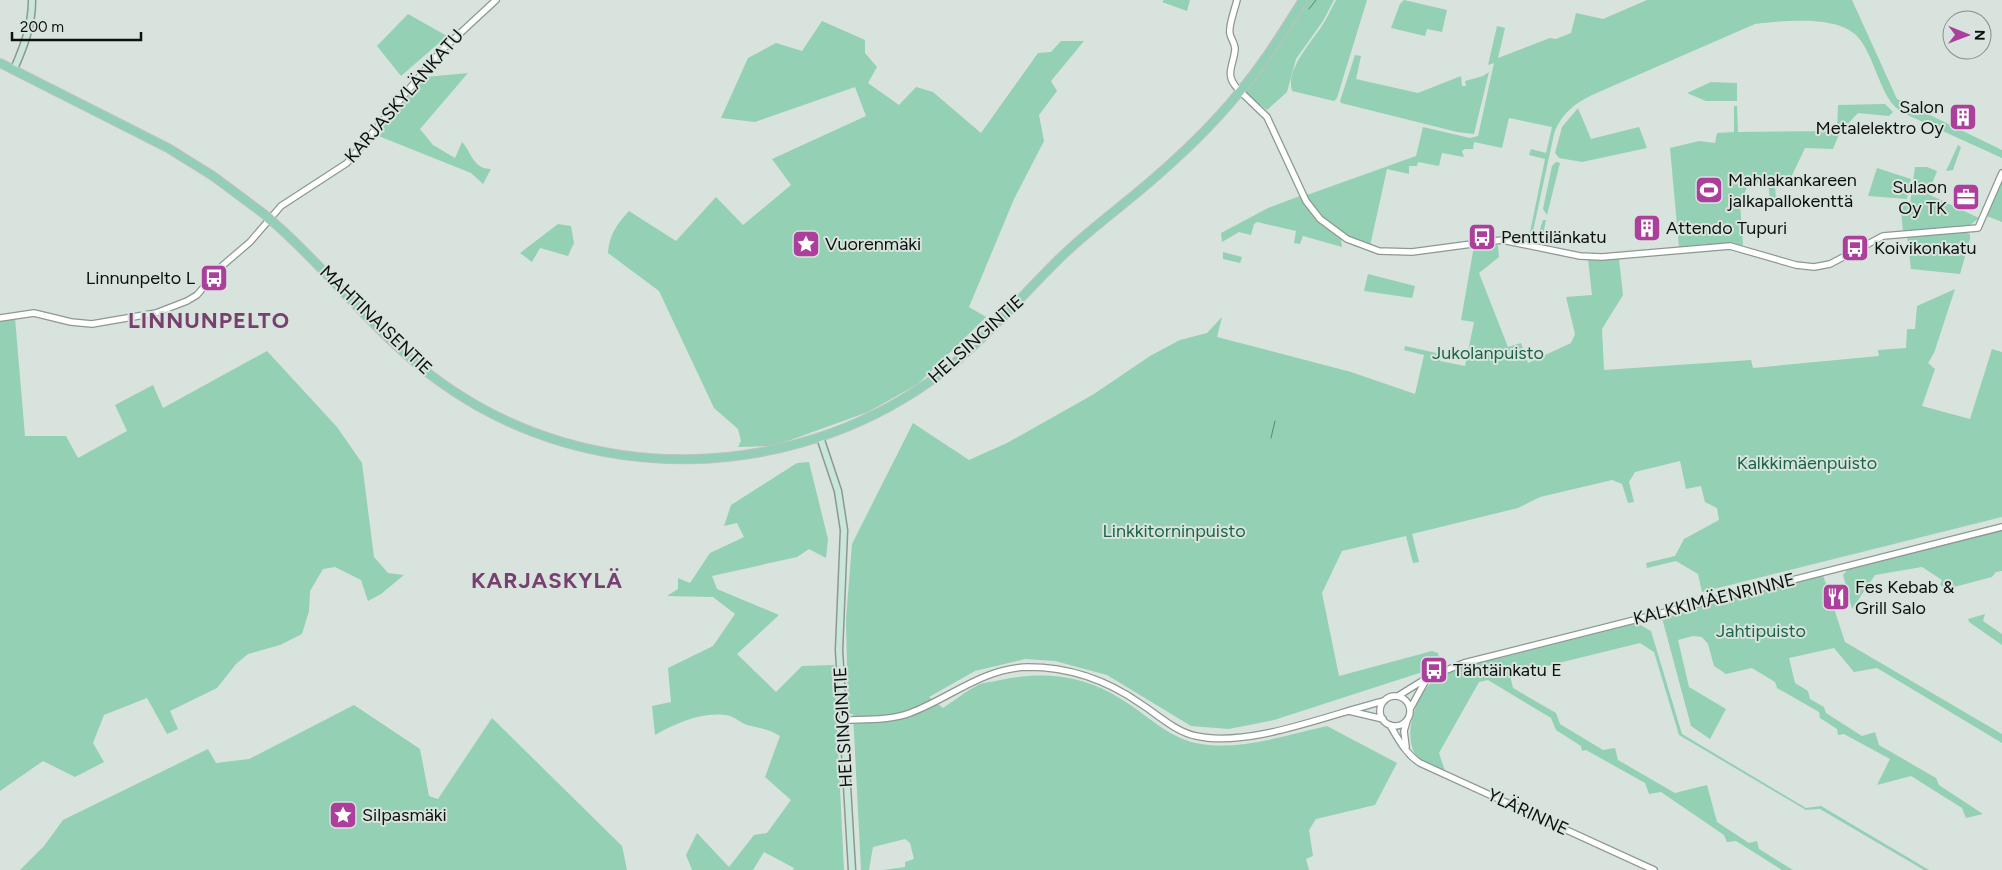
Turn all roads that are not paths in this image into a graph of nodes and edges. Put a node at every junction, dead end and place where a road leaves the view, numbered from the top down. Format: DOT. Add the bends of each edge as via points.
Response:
graph roads {
  1 [pos="32,0"];
  2 [pos="496,0"];
  3 [pos="1237,0"];
  4 [pos="1303,0"];
  5 [pos="0,63"];
  6 [pos="14,70"];
  7 [pos="1237,88"];
  8 [pos="1243,94"];
  9 [pos="2002,174"];
  10 [pos="0,318"];
  11 [pos="820,437"];
  12 [pos="2002,527"];
  13 [pos="1427,678"];
  14 [pos="1398,696"];
  15 [pos="1384,701"];
  16 [pos="1410,709"];
  17 [pos="1350,711"];
  18 [pos="1383,719"];
  19 [pos="842,720"];
  20 [pos="1407,721"];
  21 [pos="1390,725"];
  22 [pos="1406,749"];
  23 [pos="852,870"];
  24 [pos="1654,870"];
  1 -- 6 [label="main road" via="26,42"];
  2 -- 10 [label="street, KARJASKYLÄNKATU" via="441,50 347,163 281,206 250,242 187,301 156,313 92,324 34,312"];
  3 -- 7 [label="street" via="1229,32 1234,45 1229,75"];
  4 -- 11 [label="main road, HELSINGINTIE" via="1251,79 1204,130 1160,173 1065,253 968,351 904,398"];
  5 -- 6 [label="main road, MAHTINAISENTIE"];
  6 -- 11 [label="main road, MAHTINAISENTIE, bridge" via="168,148 213,176 264,214 316,261 394,344 463,397 506,420 577,447 643,459 702,460 770,451"];
  8 -- 9 [label="street" via="1267,116 1306,201 1320,219 1347,239 1385,252 1412,252 1498,240 1593,257 1730,246 1814,267 1830,264 1883,236 1978,228"];
  11 -- 19 [label="main road, HELSINGINTIE" via="838,491 844,530 839,627"];
  12 -- 13 [label="street, KALKKIMÄENRINNE" via="1464,663"];
  13 -- 14 [label="street, KALKKIMÄENRINNE"];
  13 -- 16 [label="street"];
  14 -- 15 [label="street"];
  14 -- 16 [label="street"];
  15 -- 17 [label="street"];
  15 -- 18 [label="street"];
  16 -- 20 [label="street"];
  17 -- 18 [label="street"];
  17 -- 19 [label="street" via="1258,735 1221,739 1197,736 1178,730 1127,694 1091,676 1026,667 976,678 908,714 884,719"];
  18 -- 21 [label="street"];
  19 -- 23 [label="main road, HELSINGINTIE"];
  20 -- 21 [label="street"];
  20 -- 22 [label="street" via="1404,731"];
  21 -- 22 [label="street, YLÄRINNE"];
  22 -- 24 [label="street, YLÄRINNE" via="1425,765"];
}
